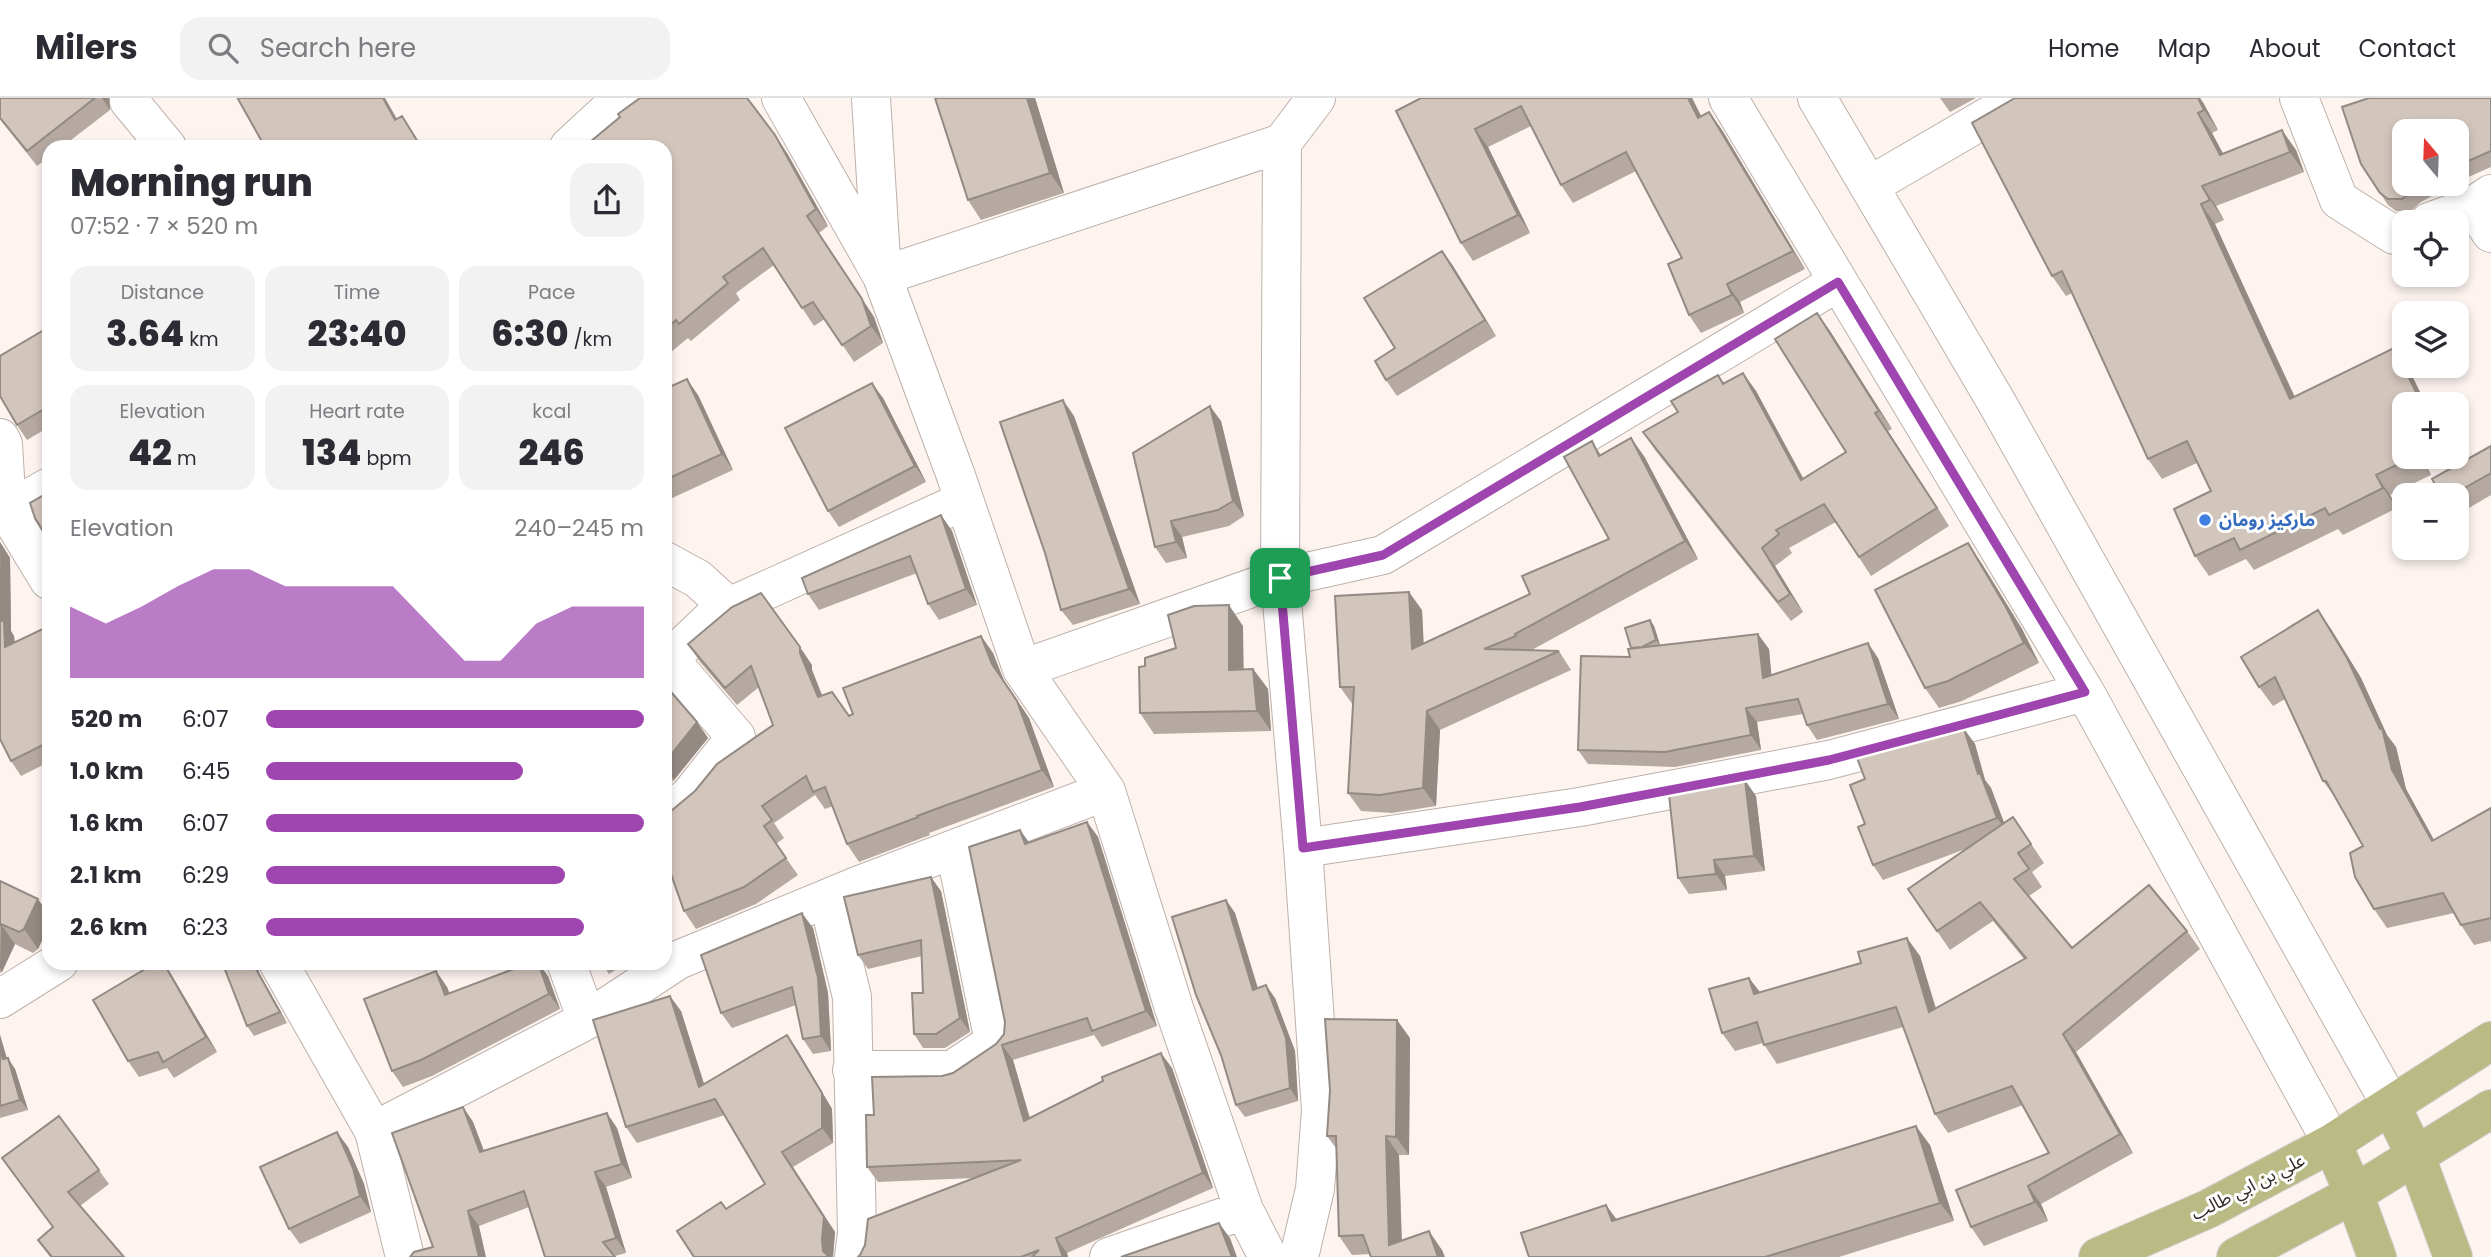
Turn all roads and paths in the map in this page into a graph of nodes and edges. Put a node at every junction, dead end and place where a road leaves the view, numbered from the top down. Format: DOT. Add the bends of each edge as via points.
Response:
graph roads {
  1 [pos="622,98"];
  2 [pos="781,98"];
  3 [pos="872,98"];
  4 [pos="1316,98"];
  5 [pos="1728,98"];
  6 [pos="1817,98"];
  7 [pos="2020,98"];
  8 [pos="2299,98"];
  9 [pos="130,101"];
  10 [pos="161,140"];
  11 [pos="577,140"];
  12 [pos="1282,143"];
  13 [pos="1869,186"];
  14 [pos="2392,234"];
  15 [pos="882,276"];
  16 [pos="1838,282"];
  17 [pos="0,438"];
  18 [pos="42,491"];
  19 [pos="964,501"];
  20 [pos="4,512"];
  21 [pos="672,565"];
  22 [pos="42,569"];
  23 [pos="1280,578"];
  24 [pos="729,607"];
  25 [pos="672,663"];
  26 [pos="672,667"];
  27 [pos="1022,669"];
  28 [pos="2085,692"];
  29 [pos="1107,791"];
  30 [pos="672,810"];
  31 [pos="1303,848"];
  32 [pos="955,849"];
  33 [pos="828,899"];
  34 [pos="672,964"];
  35 [pos="46,970"];
  36 [pos="283,970"];
  37 [pos="569,970"];
  38 [pos="663,970"];
  39 [pos="0,999"];
  40 [pos="587,1020"];
  41 [pos="2491,1041"];
  42 [pos="852,1070"];
  43 [pos="2392,1105"];
  44 [pos="2491,1109"];
  45 [pos="374,1131"];
  46 [pos="2332,1143"];
  47 [pos="2416,1157"];
  48 [pos="2354,1194"];
  49 [pos="1244,1210"];
  50 [pos="405,1257"];
  51 [pos="854,1257"];
  52 [pos="1109,1257"];
  53 [pos="1268,1257"];
  54 [pos="1299,1257"];
  55 [pos="2098,1257"];
  56 [pos="2236,1257"];
  57 [pos="2377,1257"];
  58 [pos="2453,1257"];
  1 -- 11 [label="street"];
  2 -- 15 [label="street"];
  3 -- 15 [label="street"];
  4 -- 12 [label="street"];
  5 -- 16 [label="street"];
  6 -- 13 [label="street"];
  7 -- 13 [label="street"];
  8 -- 14 [label="street" via="2339,200"];
  9 -- 10 [label="street"];
  12 -- 15 [label="street"];
  12 -- 23 [label="street"];
  13 -- 43 [label="street" via="1997,403"];
  15 -- 19 [label="street"];
  16 -- 23 [label="street" via="1383,555"];
  16 -- 28 [label="street"];
  17 -- 20 [label="street"];
  18 -- 20 [label="street"];
  19 -- 24 [label="street"];
  19 -- 27 [label="street"];
  20 -- 22 [label="street"];
  21 -- 24 [label="street" via="698,579"];
  23 -- 27 [label="street"];
  23 -- 31 [label="street"];
  24 -- 25 [label="street"];
  26 -- 30 [label="street" via="736,737 690,795"];
  27 -- 29 [label="street"];
  28 -- 31 [label="street" via="1829,760 1580,807"];
  28 -- 46 [label="street"];
  29 -- 32 [label="street"];
  29 -- 49 [label="street" via="1174,1008"];
  31 -- 54 [label="street" via="1321,1110 1315,1189"];
  32 -- 33 [label="street"];
  32 -- 42 [label="street" via="994,1042 952,1070"];
  33 -- 34 [label="street"];
  33 -- 42 [label="street" via="852,997"];
  35 -- 39 [label="street"];
  36 -- 45 [label="street"];
  37 -- 40 [label="street"];
  38 -- 40 [label="street"];
  40 -- 45 [label="street"];
  41 -- 43 [label="main road, علي بن ابي طالب"];
  42 -- 51 [label="street"];
  43 -- 46 [label="main road, علي بن ابي طالب"];
  43 -- 47 [label="main road"];
  44 -- 47 [label="main road"];
  45 -- 50 [label="street"];
  46 -- 48 [label="main road"];
  46 -- 55 [label="main road, علي بن ابي طالب" via="2208,1209"];
  47 -- 48 [label="main road"];
  47 -- 58 [label="main road"];
  48 -- 56 [label="main road"];
  48 -- 57 [label="main road"];
  49 -- 52 [label="street"];
  49 -- 53 [label="street"];
}
